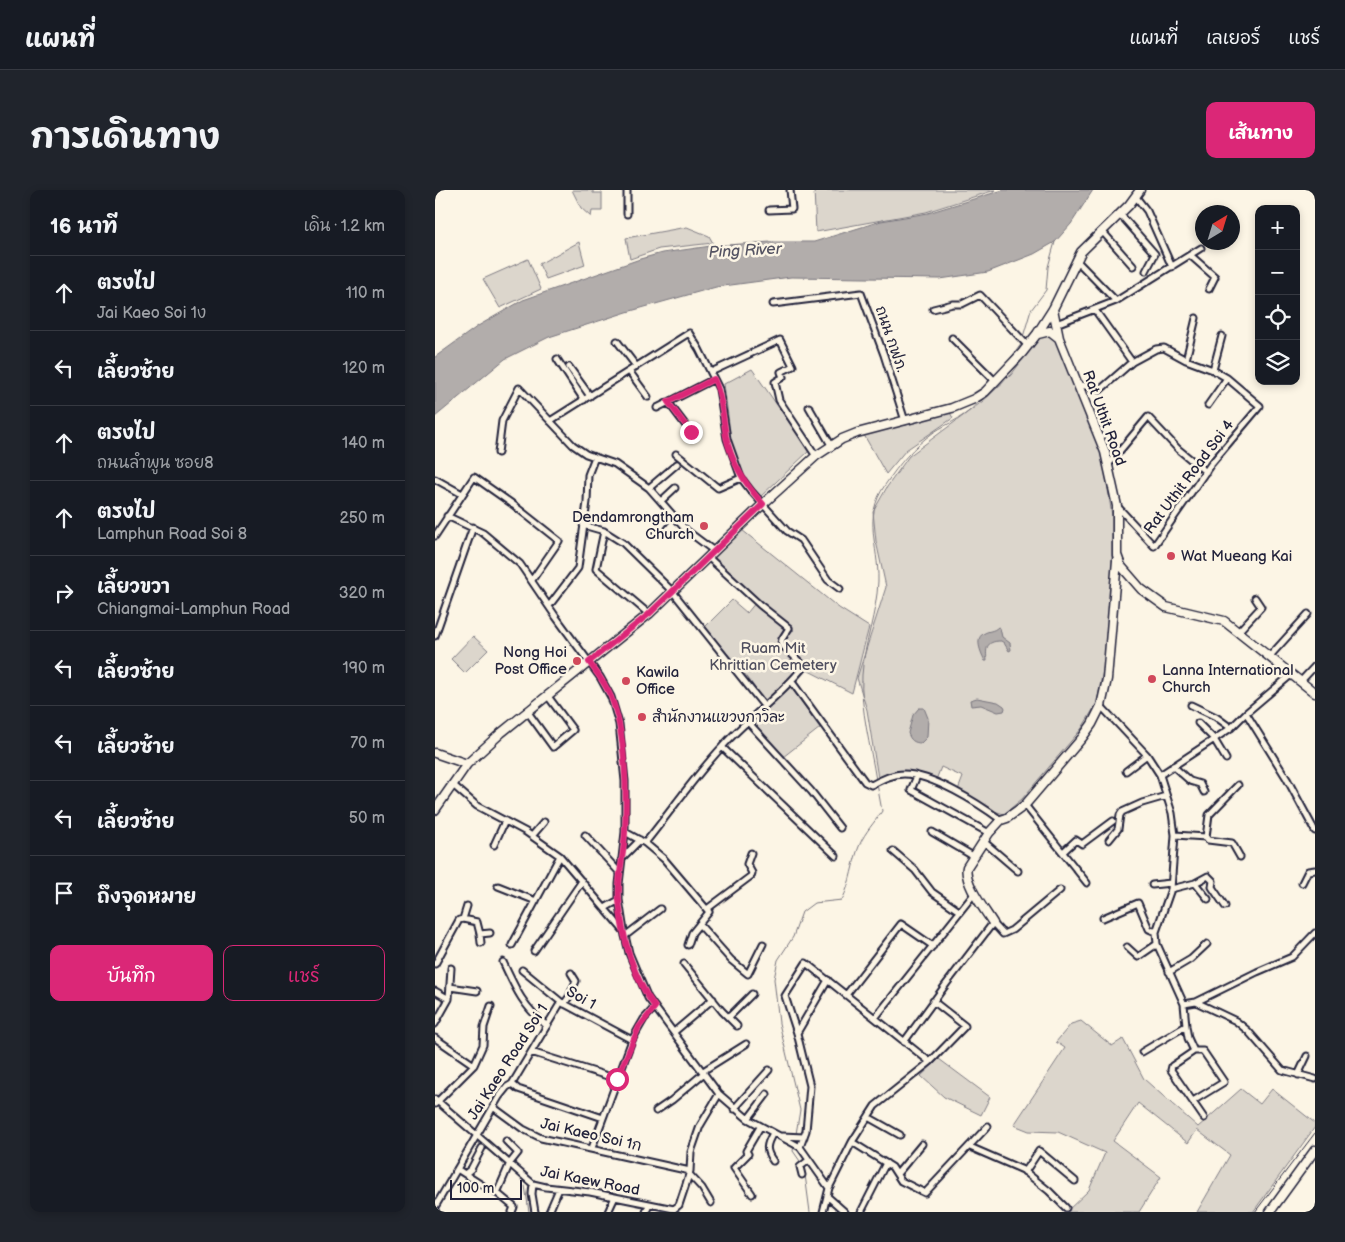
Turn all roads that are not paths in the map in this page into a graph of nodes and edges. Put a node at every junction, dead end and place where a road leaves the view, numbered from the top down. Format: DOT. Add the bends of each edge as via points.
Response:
graph roads {
  1 [pos="627,190"];
  2 [pos="791,190"];
  3 [pos="1138,194"];
  4 [pos="769,210"];
  5 [pos="627,214"];
  6 [pos="1120,214"];
  7 [pos="1101,230"];
  8 [pos="1198,250"];
  9 [pos="1190,255"];
  10 [pos="1076,259"];
  11 [pos="1133,266"];
  12 [pos="1172,267"];
  13 [pos="1147,271"];
  14 [pos="1209,289"];
  15 [pos="1116,301"];
  16 [pos="773,304"];
  17 [pos="933,309"];
  18 [pos="1053,309"];
  19 [pos="1095,310"];
  20 [pos="1197,318"];
  21 [pos="1056,324"];
  22 [pos="1037,334"];
  23 [pos="1222,336"];
  24 [pos="952,338"];
  25 [pos="1059,338"];
  26 [pos="617,341"];
  27 [pos="1025,343"];
  28 [pos="557,359"];
  29 [pos="1186,360"];
  30 [pos="1131,362"];
  31 [pos="569,366"];
  32 [pos="636,366"];
  33 [pos="1213,370"];
  34 [pos="629,371"];
  35 [pos="711,372"];
  36 [pos="1227,378"];
  37 [pos="714,379"];
  38 [pos="995,381"];
  39 [pos="1078,384"];
  40 [pos="590,396"];
  41 [pos="648,397"];
  42 [pos="584,400"];
  43 [pos="668,402"];
  44 [pos="1208,404"];
  45 [pos="809,407"];
  46 [pos="657,408"];
  47 [pos="905,421"];
  48 [pos="550,422"];
  49 [pos="694,430"];
  50 [pos="831,445"];
  51 [pos="498,453"];
  52 [pos="676,454"];
  53 [pos="816,456"];
  54 [pos="595,458"];
  55 [pos="677,464"];
  56 [pos="1108,465"];
  57 [pos="1206,472"];
  58 [pos="741,478"];
  59 [pos="435,479"];
  60 [pos="649,488"];
  61 [pos="675,488"];
  62 [pos="462,494"];
  63 [pos="661,501"];
  64 [pos="763,504"];
  65 [pos="1117,506"];
  66 [pos="671,514"];
  67 [pos="447,516"];
  68 [pos="583,525"];
  69 [pos="473,528"];
  70 [pos="604,532"];
  71 [pos="656,533"];
  72 [pos="435,536"];
  73 [pos="711,554"];
  74 [pos="1117,560"];
  75 [pos="532,580"];
  76 [pos="840,589"];
  77 [pos="673,592"];
  78 [pos="1255,598"];
  79 [pos="549,606"];
  80 [pos="649,614"];
  81 [pos="1308,614"];
  82 [pos="1239,632"];
  83 [pos="435,636"];
  84 [pos="1269,656"];
  85 [pos="589,662"];
  86 [pos="1315,666"];
  87 [pos="1292,674"];
  88 [pos="1301,681"];
  89 [pos="792,682"];
  90 [pos="1315,693"];
  91 [pos="547,695"];
  92 [pos="1191,705"];
  93 [pos="764,706"];
  94 [pos="1101,706"];
  95 [pos="527,712"];
  96 [pos="1245,713"];
  97 [pos="747,721"];
  98 [pos="1198,722"];
  99 [pos="1231,728"];
  100 [pos="1214,739"];
  101 [pos="722,747"];
  102 [pos="435,753"];
  103 [pos="1147,755"];
  104 [pos="474,757"];
  105 [pos="452,759"];
  106 [pos="1227,759"];
  107 [pos="467,764"];
  108 [pos="1173,766"];
  109 [pos="1126,770"];
  110 [pos="1160,775"];
  111 [pos="917,776"];
  112 [pos="452,784"];
  113 [pos="1238,786"];
  114 [pos="1204,792"];
  115 [pos="1166,796"];
  116 [pos="1025,805"];
  117 [pos="435,810"];
  118 [pos="1001,820"];
  119 [pos="505,821"];
  120 [pos="1113,821"];
  121 [pos="544,822"];
  122 [pos="840,828"];
  123 [pos="1315,831"];
  124 [pos="625,832"];
  125 [pos="932,832"];
  126 [pos="989,833"];
  127 [pos="585,835"];
  128 [pos="1175,835"];
  129 [pos="532,836"];
  130 [pos="1206,837"];
  131 [pos="1109,840"];
  132 [pos="643,841"];
  133 [pos="983,841"];
  134 [pos="494,845"];
  135 [pos="893,851"];
  136 [pos="1063,852"];
  137 [pos="751,853"];
  138 [pos="560,856"];
  139 [pos="836,856"];
  140 [pos="973,856"];
  141 [pos="623,857"];
  142 [pos="1240,857"];
  143 [pos="1315,870"];
  144 [pos="1018,871"];
  145 [pos="620,873"];
  146 [pos="582,881"];
  147 [pos="1195,882"];
  148 [pos="1087,883"];
  149 [pos="1171,883"];
  150 [pos="1302,883"];
  151 [pos="1152,885"];
  152 [pos="498,886"];
  153 [pos="1171,889"];
  154 [pos="1060,890"];
  155 [pos="975,894"];
  156 [pos="1208,898"];
  157 [pos="619,900"];
  158 [pos="536,901"];
  159 [pos="467,906"];
  160 [pos="1225,906"];
  161 [pos="605,908"];
  162 [pos="660,909"];
  163 [pos="708,911"];
  164 [pos="959,912"];
  165 [pos="1103,918"];
  166 [pos="463,919"];
  167 [pos="993,923"];
  168 [pos="699,924"];
  169 [pos="1155,932"];
  170 [pos="489,933"];
  171 [pos="624,933"];
  172 [pos="1315,933"];
  173 [pos="480,934"];
  174 [pos="481,943"];
  175 [pos="512,944"];
  176 [pos="763,944"];
  177 [pos="1157,944"];
  178 [pos="1207,944"];
  179 [pos="688,945"];
  180 [pos="933,946"];
  181 [pos="1127,947"];
  182 [pos="534,951"];
  183 [pos="503,962"];
  184 [pos="435,964"];
  185 [pos="684,964"];
  186 [pos="451,968"];
  187 [pos="522,970"];
  188 [pos="1169,972"];
  189 [pos="571,973"];
  190 [pos="828,980"];
  191 [pos="450,987"];
  192 [pos="435,991"];
  193 [pos="477,991"];
  194 [pos="752,994"];
  195 [pos="845,995"];
  196 [pos="449,999"];
  197 [pos="713,999"];
  198 [pos="933,1001"];
  199 [pos="1196,1002"];
  200 [pos="563,1003"];
  201 [pos="1184,1004"];
  202 [pos="491,1006"];
  203 [pos="655,1007"];
  204 [pos="729,1017"];
  205 [pos="875,1018"];
  206 [pos="435,1024"];
  207 [pos="547,1026"];
  208 [pos="737,1026"];
  209 [pos="1186,1026"];
  210 [pos="673,1032"];
  211 [pos="797,1033"];
  212 [pos="435,1038"];
  213 [pos="632,1040"];
  214 [pos="904,1042"];
  215 [pos="746,1044"];
  216 [pos="1194,1051"];
  217 [pos="531,1052"];
  218 [pos="1142,1052"];
  219 [pos="1307,1056"];
  220 [pos="930,1062"];
  221 [pos="474,1065"];
  222 [pos="769,1070"];
  223 [pos="704,1072"];
  224 [pos="1298,1075"];
  225 [pos="617,1079"];
  226 [pos="1315,1079"];
  227 [pos="512,1084"];
  228 [pos="719,1094"];
  229 [pos="767,1094"];
  230 [pos="436,1101"];
  231 [pos="1193,1101"];
  232 [pos="493,1107"];
  233 [pos="734,1109"];
  234 [pos="656,1110"];
  235 [pos="868,1117"];
  236 [pos="603,1118"];
  237 [pos="1204,1118"];
  238 [pos="748,1119"];
  239 [pos="988,1126"];
  240 [pos="760,1127"];
  241 [pos="773,1133"];
  242 [pos="476,1135"];
  243 [pos="900,1135"];
  244 [pos="804,1137"];
  245 [pos="790,1138"];
  246 [pos="506,1142"];
  247 [pos="852,1142"];
  248 [pos="922,1144"];
  249 [pos="798,1146"];
  250 [pos="969,1147"];
  251 [pos="482,1148"];
  252 [pos="592,1148"];
  253 [pos="1315,1150"];
  254 [pos="809,1160"];
  255 [pos="773,1161"];
  256 [pos="510,1163"];
  257 [pos="886,1163"];
  258 [pos="457,1169"];
  259 [pos="690,1172"];
  260 [pos="1025,1172"];
  261 [pos="465,1174"];
  262 [pos="897,1174"];
  263 [pos="802,1175"];
  264 [pos="834,1178"];
  265 [pos="824,1181"];
  266 [pos="1075,1181"];
  267 [pos="533,1184"];
  268 [pos="482,1185"];
  269 [pos="829,1188"];
  270 [pos="559,1189"];
  271 [pos="752,1194"];
  272 [pos="615,1196"];
  273 [pos="827,1196"];
  274 [pos="711,1203"];
  275 [pos="649,1205"];
  276 [pos="435,1207"];
  277 [pos="1066,1208"];
  278 [pos="675,1211"];
  279 [pos="512,1212"];
  280 [pos="535,1212"];
  281 [pos="549,1212"];
  282 [pos="607,1212"];
  283 [pos="646,1212"];
  284 [pos="823,1212"];
  285 [pos="845,1212"];
  286 [pos="861,1212"];
  287 [pos="1270,1212"];
  1 -- 5 [label="street"];
  2 -- 4 [label="street" via="792,209"];
  3 -- 6 [label="street"];
  3 -- 12 [label="street"];
  6 -- 7 [label="street"];
  6 -- 13 [label="street" via="1155,254"];
  7 -- 10 [label="street"];
  7 -- 11 [label="street"];
  8 -- 9 [label="street"];
  9 -- 12 [label="street"];
  9 -- 14 [label="street" via="1215,277"];
  10 -- 15 [label="street"];
  10 -- 18 [label="street"];
  12 -- 15 [label="street"];
  15 -- 19 [label="street"];
  16 -- 47 [label="street, ถนน กฟภ." via="861,293"];
  17 -- 27 [label="street" via="962,304 980,295"];
  18 -- 21 [label="street, Rat Uthit Road"];
  18 -- 22 [label="street"];
  19 -- 21 [label="street"];
  19 -- 30 [label="street"];
  20 -- 29 [label="street"];
  21 -- 25 [label="street, Rat Uthit Road"];
  22 -- 25 [label="street" via="1050,331"];
  22 -- 27 [label="street"];
  23 -- 33 [label="street"];
  24 -- 38 [label="street"];
  25 -- 39 [label="street, Rat Uthit Road"];
  26 -- 32 [label="street"];
  27 -- 38 [label="street"];
  28 -- 42 [label="street"];
  29 -- 30 [label="street" via="1160,348"];
  29 -- 33 [label="street"];
  30 -- 39 [label="street" via="1100,390"];
  31 -- 40 [label="street"];
  32 -- 34 [label="street"];
  32 -- 35 [label="street" via="689,333"];
  33 -- 36 [label="street"];
  34 -- 40 [label="street"];
  34 -- 41 [label="street"];
  35 -- 37 [label="street"];
  35 -- 53 [label="street" via="780,340 793,366 781,372 783,377 775,382 779,400"];
  36 -- 44 [label="street"];
  36 -- 57 [label="street, Rat Uthit Road Soi 4" via="1260,406"];
  37 -- 43 [label="street"];
  37 -- 58 [label="street" via="719,389 727,439"];
  38 -- 47 [label="street" via="974,399"];
  39 -- 56 [label="street, Rat Uthit Road"];
  40 -- 42 [label="street"];
  42 -- 48 [label="street"];
  43 -- 46 [label="street"];
  43 -- 49 [label="street" via="689,431"];
  45 -- 50 [label="street"];
  47 -- 50 [label="street" via="857,433"];
  48 -- 51 [label="street" via="519,388 503,421"];
  48 -- 54 [label="street" via="579,450"];
  50 -- 53 [label="street"];
  52 -- 58 [label="street" via="718,488"];
  53 -- 64 [label="street"];
  54 -- 60 [label="street" via="615,464"];
  54 -- 68 [label="street" via="588,475"];
  55 -- 60 [label="street"];
  56 -- 57 [label="street" via="1148,417"];
  56 -- 65 [label="street, Rat Uthit Road"];
  57 -- 65 [label="street, Rat Uthit Road Soi 4" via="1153,546"];
  58 -- 64 [label="street"];
  59 -- 62 [label="street"];
  60 -- 63 [label="street"];
  61 -- 63 [label="street"];
  62 -- 67 [label="street"];
  62 -- 75 [label="street" via="474,477 559,541"];
  63 -- 66 [label="street"];
  64 -- 73 [label="street"];
  64 -- 76 [label="street" via="787,531 801,540 828,580"];
  65 -- 74 [label="street, Rat Uthit Road"];
  66 -- 71 [label="street"];
  66 -- 73 [label="street"];
  67 -- 69 [label="street"];
  67 -- 72 [label="street"];
  68 -- 70 [label="street"];
  68 -- 79 [label="street" via="578,568"];
  69 -- 75 [label="street" via="520,564"];
  69 -- 83 [label="street"];
  70 -- 77 [label="street" via="623,543"];
  70 -- 80 [label="street" via="596,569"];
  73 -- 77 [label="street"];
  73 -- 89 [label="street" via="760,605 789,628 781,644 804,666"];
  74 -- 82 [label="street" via="1141,589 1166,606 1224,621"];
  74 -- 94 [label="street, Rat Uthit Road" via="1107,679"];
  75 -- 79 [label="street"];
  77 -- 80 [label="street"];
  77 -- 93 [label="street"];
  78 -- 82 [label="street" via="1261,607"];
  79 -- 85 [label="street"];
  80 -- 85 [label="street"];
  81 -- 84 [label="street"];
  82 -- 84 [label="street"];
  84 -- 87 [label="street"];
  85 -- 91 [label="street"];
  85 -- 124 [label="street" via="611,697 619,724 624,767"];
  86 -- 88 [label="street"];
  87 -- 88 [label="street"];
  87 -- 96 [label="street"];
  88 -- 90 [label="street"];
  89 -- 93 [label="street"];
  89 -- 111 [label="street" via="865,782 871,785 895,775"];
  91 -- 95 [label="street"];
  91 -- 95 [label="street" via="573,730 553,747"];
  92 -- 99 [label="street"];
  93 -- 97 [label="street"];
  94 -- 103 [label="street"];
  94 -- 116 [label="street, Rat Uthit Road" via="1082,738"];
  95 -- 104 [label="street"];
  96 -- 99 [label="street"];
  96 -- 123 [label="street"];
  97 -- 101 [label="street"];
  97 -- 122 [label="street"];
  98 -- 100 [label="street"];
  99 -- 100 [label="street"];
  100 -- 106 [label="street"];
  100 -- 108 [label="street"];
  101 -- 132 [label="street"];
  101 -- 139 [label="street"];
  102 -- 105 [label="street"];
  103 -- 109 [label="street"];
  103 -- 110 [label="street"];
  104 -- 105 [label="street"];
  104 -- 107 [label="street"];
  105 -- 107 [label="street"];
  105 -- 112 [label="street" via="457,767"];
  107 -- 112 [label="street"];
  108 -- 110 [label="street"];
  108 -- 114 [label="street" via="1190,781 1201,785"];
  110 -- 115 [label="street"];
  111 -- 118 [label="street" via="946,787"];
  111 -- 126 [label="street" via="911,790 916,794"];
  112 -- 117 [label="street"];
  112 -- 119 [label="street" via="477,806"];
  113 -- 130 [label="street" via="1209,815"];
  115 -- 128 [label="street"];
  115 -- 131 [label="street" via="1123,812 1118,829"];
  116 -- 118 [label="street, Rat Uthit Road"];
  116 -- 136 [label="street"];
  118 -- 126 [label="street, Rat Uthit Road"];
  119 -- 129 [label="street"];
  119 -- 134 [label="street"];
  120 -- 136 [label="street" via="1082,844 1076,840"];
  121 -- 129 [label="street"];
  124 -- 132 [label="street"];
  124 -- 141 [label="street"];
  125 -- 140 [label="street"];
  126 -- 133 [label="street, Rat Uthit Road"];
  127 -- 145 [label="street"];
  128 -- 130 [label="street"];
  128 -- 149 [label="street"];
  129 -- 138 [label="street"];
  130 -- 142 [label="street" via="1232,843"];
  132 -- 141 [label="street"];
  132 -- 163 [label="street" via="664,859"];
  133 -- 140 [label="street, Rat Uthit Road"];
  133 -- 144 [label="street"];
  135 -- 164 [label="street" via="915,870 932,892"];
  136 -- 148 [label="street"];
  137 -- 163 [label="street" via="747,864 751,876"];
  138 -- 146 [label="street"];
  138 -- 158 [label="street"];
  140 -- 155 [label="street, Rat Uthit Road" via="965,871"];
  141 -- 145 [label="street"];
  143 -- 150 [label="street" via="1308,871"];
  145 -- 157 [label="street"];
  146 -- 161 [label="street"];
  146 -- 182 [label="street"];
  147 -- 153 [label="street"];
  147 -- 156 [label="street"];
  147 -- 160 [label="street" via="1210,877"];
  149 -- 151 [label="street"];
  149 -- 153 [label="street"];
  152 -- 158 [label="street"];
  153 -- 169 [label="street"];
  154 -- 167 [label="street" via="1012,930 1003,934"];
  155 -- 164 [label="street"];
  155 -- 167 [label="street"];
  157 -- 161 [label="street"];
  157 -- 171 [label="street"];
  158 -- 175 [label="street"];
  159 -- 166 [label="street"];
  161 -- 171 [label="street"];
  162 -- 171 [label="street"];
  163 -- 168 [label="street"];
  164 -- 180 [label="street"];
  165 -- 169 [label="street" via="1138,903 1149,929"];
  166 -- 173 [label="street" via="477,922"];
  166 -- 184 [label="street" via="459,920"];
  167 -- 198 [label="street"];
  168 -- 176 [label="street" via="748,974"];
  168 -- 179 [label="street"];
  169 -- 177 [label="street"];
  170 -- 173 [label="street"];
  171 -- 203 [label="street" via="639,978"];
  172 -- 199 [label="street" via="1292,958"];
  173 -- 174 [label="street"];
  177 -- 181 [label="street" via="1138,957"];
  177 -- 188 [label="street"];
  178 -- 188 [label="street" via="1191,959"];
  180 -- 195 [label="street" via="901,924"];
  180 -- 205 [label="street"];
  183 -- 207 [label="street" via="529,1010"];
  185 -- 197 [label="street"];
  186 -- 191 [label="street"];
  187 -- 200 [label="street, Soi 1"];
  188 -- 201 [label="street"];
  189 -- 200 [label="street, Jai Kaeo Road Soi 1" via="576,981"];
  190 -- 195 [label="street"];
  190 -- 211 [label="street"];
  190 -- 211 [label="street" via="806,963 785,996"];
  191 -- 193 [label="street"];
  191 -- 196 [label="street"];
  192 -- 196 [label="street"];
  194 -- 204 [label="street"];
  195 -- 205 [label="street"];
  196 -- 206 [label="street"];
  197 -- 204 [label="street"];
  197 -- 210 [label="street"];
  198 -- 214 [label="street"];
  198 -- 220 [label="street" via="965,1026"];
  199 -- 201 [label="street"];
  199 -- 224 [label="street" via="1237,1021 1277,1066"];
  200 -- 207 [label="street, Jai Kaeo Road Soi 1"];
  200 -- 213 [label="street, Soi 1"];
  201 -- 209 [label="street"];
  202 -- 221 [label="street" via="484,1026 483,1045"];
  203 -- 210 [label="street"];
  203 -- 213 [label="street"];
  204 -- 208 [label="street"];
  205 -- 214 [label="street"];
  207 -- 217 [label="street, Jai Kaeo Road Soi 1"];
  209 -- 216 [label="street"];
  209 -- 218 [label="street"];
  210 -- 223 [label="street"];
  211 -- 244 [label="street" via="810,1086"];
  212 -- 221 [label="street"];
  213 -- 225 [label="street"];
  214 -- 220 [label="street"];
  215 -- 223 [label="street"];
  216 -- 231 [label="street" via="1171,1070"];
  216 -- 231 [label="street" via="1203,1051 1224,1082"];
  217 -- 225 [label="street"];
  217 -- 227 [label="street, Jai Kaeo Road Soi 1"];
  219 -- 224 [label="street"];
  220 -- 235 [label="street" via="875,1106"];
  221 -- 230 [label="street"];
  222 -- 233 [label="street"];
  223 -- 228 [label="street"];
  223 -- 234 [label="street" via="673,1100"];
  224 -- 226 [label="street"];
  225 -- 236 [label="street"];
  227 -- 232 [label="street, Jai Kaeo Road Soi 1"];
  227 -- 236 [label="street" via="518,1089"];
  228 -- 233 [label="street"];
  228 -- 259 [label="street, Jai Kaew Road" via="698,1131 691,1152"];
  229 -- 238 [label="street"];
  230 -- 242 [label="street, Jai Kaew Road"];
  231 -- 237 [label="street"];
  232 -- 242 [label="street, Jai Kaeo Road Soi 1"];
  232 -- 252 [label="street, Jai Kaeo Soi 1ก" via="532,1135"];
  233 -- 238 [label="street"];
  235 -- 243 [label="street"];
  235 -- 247 [label="street"];
  236 -- 252 [label="street"];
  238 -- 240 [label="street"];
  239 -- 250 [label="street"];
  240 -- 241 [label="street"];
  240 -- 271 [label="street" via="746,1151 748,1154 734,1168"];
  241 -- 245 [label="street"];
  241 -- 255 [label="street" via="767,1149"];
  242 -- 256 [label="street, Jai Kaew Road"];
  242 -- 258 [label="street, Jai Kaeo Road Soi 1"];
  244 -- 245 [label="street"];
  244 -- 249 [label="street"];
  245 -- 249 [label="street"];
  246 -- 256 [label="street" via="517,1153"];
  247 -- 257 [label="street"];
  247 -- 264 [label="street"];
  248 -- 262 [label="street"];
  249 -- 254 [label="street"];
  250 -- 260 [label="street"];
  250 -- 262 [label="street" via="925,1193 901,1180"];
  251 -- 261 [label="street"];
  252 -- 259 [label="street, Jai Kaeo Soi 1ก"];
  253 -- 287 [label="street"];
  254 -- 263 [label="street" via="799,1167"];
  254 -- 265 [label="street"];
  256 -- 267 [label="street, Jai Kaew Road"];
  256 -- 279 [label="street" via="497,1193 514,1207"];
  257 -- 262 [label="street"];
  257 -- 286 [label="street"];
  258 -- 261 [label="street"];
  258 -- 276 [label="street, Jai Kaeo Road Soi 1"];
  259 -- 274 [label="street"];
  259 -- 278 [label="street, Jai Kaew Road"];
  260 -- 266 [label="street" via="1039,1151"];
  260 -- 277 [label="street"];
  261 -- 268 [label="street"];
  264 -- 265 [label="street"];
  264 -- 269 [label="street"];
  265 -- 269 [label="street"];
  267 -- 270 [label="street, Jai Kaew Road"];
  267 -- 280 [label="street" via="531,1194"];
  269 -- 273 [label="street"];
  270 -- 272 [label="street, Jai Kaew Road"];
  270 -- 281 [label="street"];
  272 -- 275 [label="street, Jai Kaew Road"];
  272 -- 282 [label="street"];
  273 -- 284 [label="street"];
  273 -- 285 [label="street"];
  275 -- 278 [label="street, Jai Kaew Road"];
  275 -- 283 [label="street"];
}
